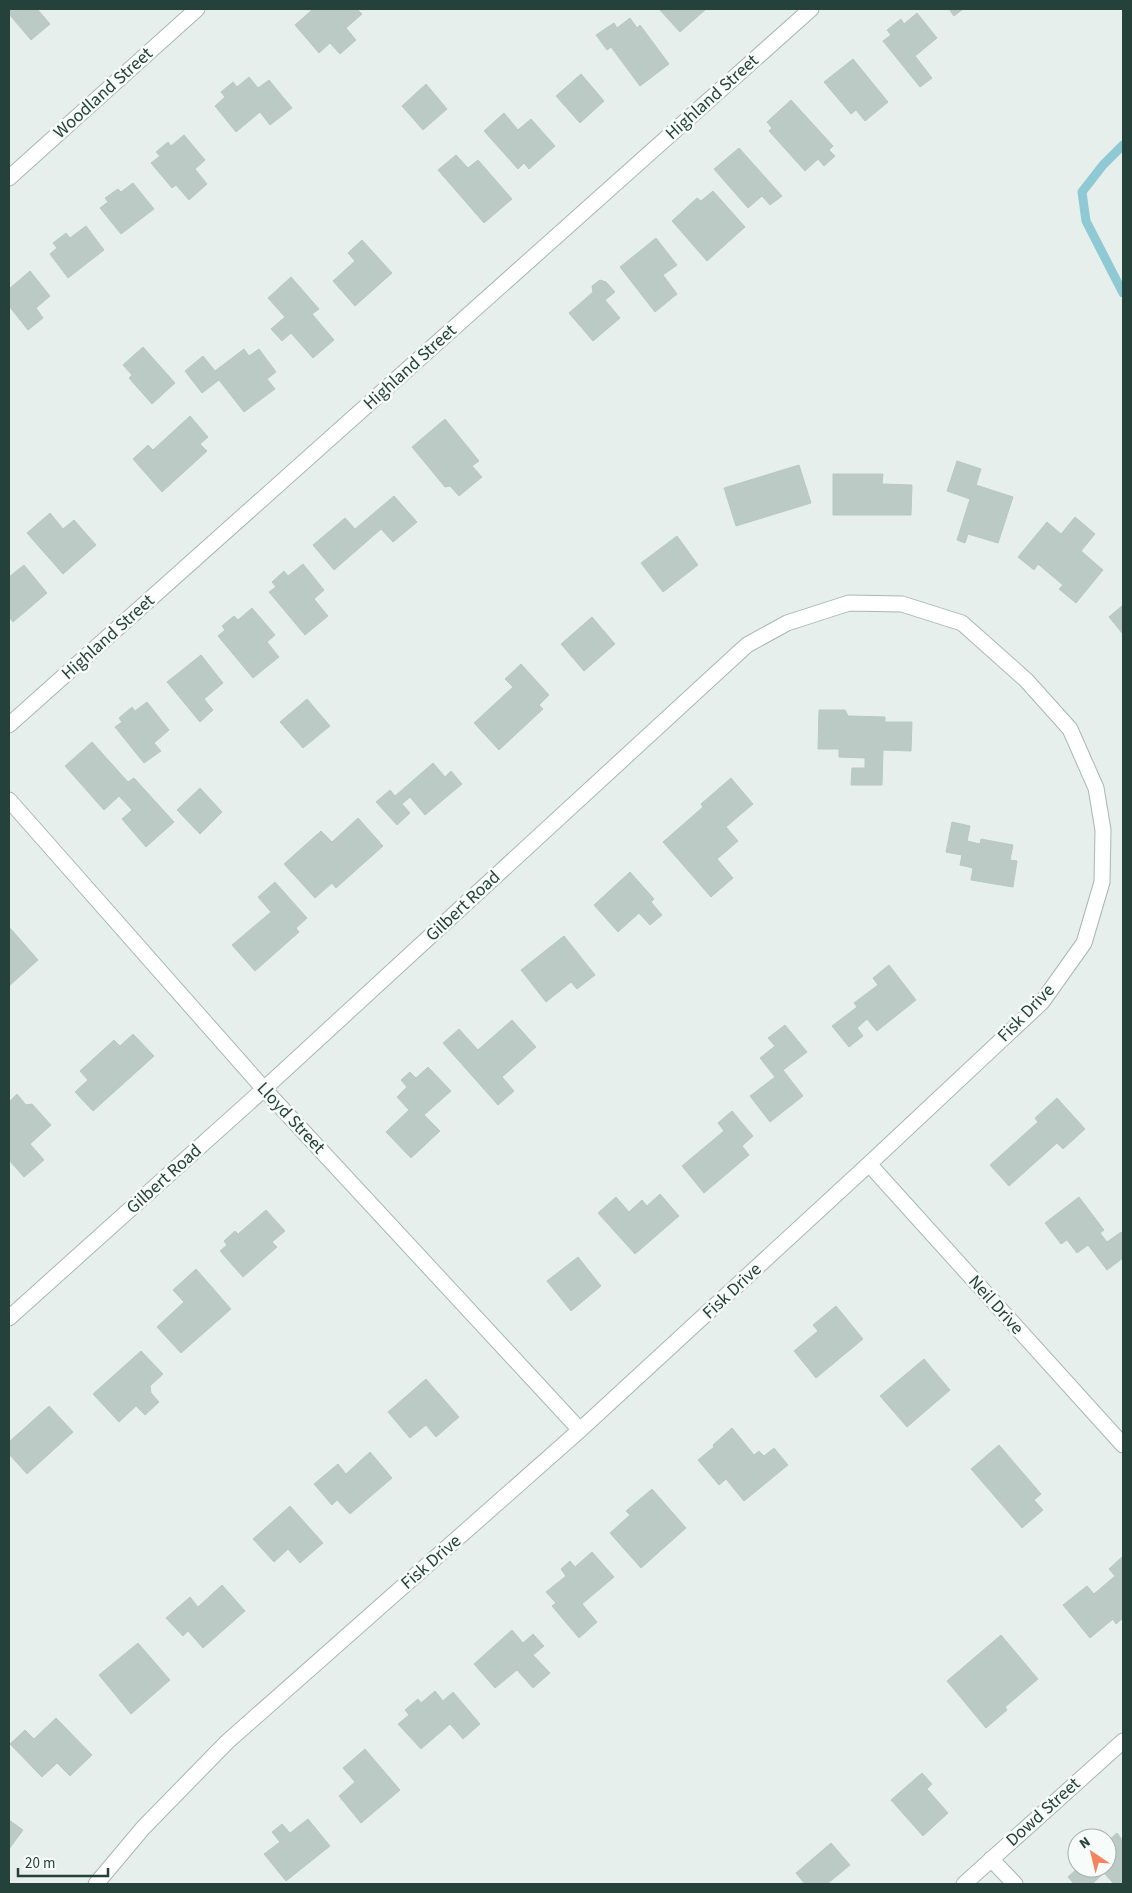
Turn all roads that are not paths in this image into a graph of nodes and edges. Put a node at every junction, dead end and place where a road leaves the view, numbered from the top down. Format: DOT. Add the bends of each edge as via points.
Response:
graph roads {
  1 [pos="197,9"];
  2 [pos="811,9"];
  3 [pos="9,178"];
  4 [pos="962,623"];
  5 [pos="9,725"];
  6 [pos="9,800"];
  7 [pos="264,1090"];
  8 [pos="869,1164"];
  9 [pos="9,1318"];
  10 [pos="580,1430"];
  11 [pos="1123,1445"];
  12 [pos="1123,1741"];
  13 [pos="991,1859"];
  14 [pos="96,1884"];
  15 [pos="964,1884"];
  16 [pos="1015,1884"];
  1 -- 3 [label="street, Woodland Street"];
  2 -- 5 [label="street, Highland Street"];
  4 -- 7 [label="street, Gilbert Road" via="902,604 849,603 787,623 747,645"];
  4 -- 8 [label="street, Fisk Drive" via="1026,680 1070,729 1096,788 1103,830 1102,882 1084,943 1042,1002"];
  6 -- 7 [label="street, Lloyd Street"];
  7 -- 9 [label="street, Gilbert Road"];
  7 -- 10 [label="street, Lloyd Street"];
  8 -- 10 [label="street, Fisk Drive"];
  8 -- 11 [label="street, Neil Drive"];
  10 -- 14 [label="street, Fisk Drive" via="227,1742 143,1828"];
  12 -- 13 [label="street, Dowd Street"];
  13 -- 15 [label="street, Dowd Street"];
  13 -- 16 [label="street"];
}
